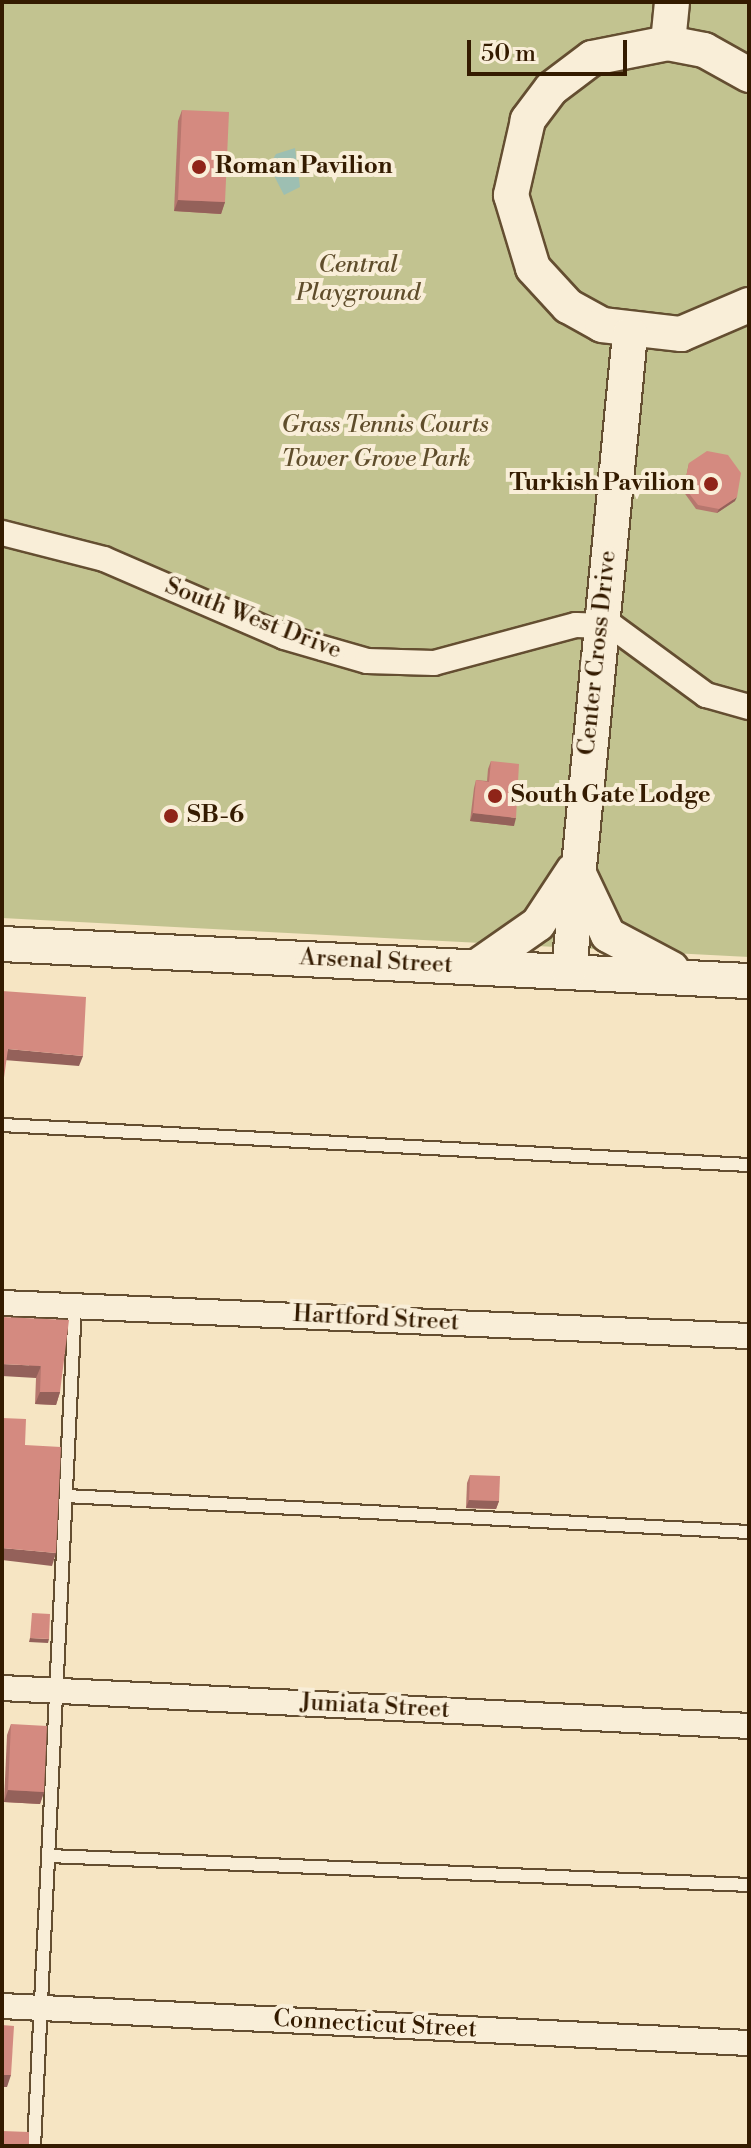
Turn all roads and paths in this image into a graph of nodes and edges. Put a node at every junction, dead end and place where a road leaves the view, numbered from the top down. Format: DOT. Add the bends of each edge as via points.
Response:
graph roads {
  1 [pos="672,2"];
  2 [pos="668,43"];
  3 [pos="749,75"];
  4 [pos="749,305"];
  5 [pos="630,334"];
  6 [pos="2,533"];
  7 [pos="602,624"];
  8 [pos="749,707"];
  9 [pos="578,860"];
  10 [pos="2,944"];
  11 [pos="478,966"];
  12 [pos="569,971"];
  13 [pos="707,979"];
  14 [pos="749,981"];
  15 [pos="2,1125"];
  16 [pos="749,1165"];
  17 [pos="2,1303"];
  18 [pos="75,1306"];
  19 [pos="749,1336"];
  20 [pos="66,1496"];
  21 [pos="749,1532"];
  22 [pos="2,1688"];
  23 [pos="56,1691"];
  24 [pos="749,1726"];
  25 [pos="49,1856"];
  26 [pos="749,1885"];
  27 [pos="2,2006"];
  28 [pos="44,2009"];
  29 [pos="749,2043"];
  30 [pos="34,2146"];
  1 -- 2 [label="street"];
  2 -- 3 [label="street" via="704,50"];
  2 -- 5 [label="street" via="617,49 570,72 528,120 512,169 514,220 541,279 579,314"];
  4 -- 5 [label="street" via="695,331"];
  5 -- 7 [label="street, Center Cross Drive"];
  6 -- 7 [label="street, South West Drive" via="104,559 284,637 367,661 434,663"];
  7 -- 8 [label="street" via="639,639 706,695"];
  7 -- 9 [label="street, Center Cross Drive"];
  9 -- 11 [label="street" via="544,918"];
  9 -- 12 [label="street, Center Cross Drive"];
  9 -- 13 [label="street" via="583,891 608,935 640,955"];
  10 -- 11 [label="street, Arsenal Street"];
  11 -- 12 [label="street, Arsenal Street"];
  12 -- 13 [label="street, Arsenal Street"];
  13 -- 14 [label="street, Arsenal Street"];
  15 -- 16 [label="lane"];
  17 -- 18 [label="street, Hartford Street"];
  18 -- 19 [label="street, Hartford Street"];
  18 -- 20 [label="lane"];
  20 -- 21 [label="lane"];
  20 -- 23 [label="lane"];
  22 -- 23 [label="street, Juniata Street"];
  23 -- 24 [label="street, Juniata Street"];
  23 -- 25 [label="lane"];
  25 -- 26 [label="lane"];
  25 -- 28 [label="lane"];
  27 -- 28 [label="street, Connecticut Street"];
  28 -- 29 [label="street, Connecticut Street"];
  28 -- 30 [label="lane"];
}
